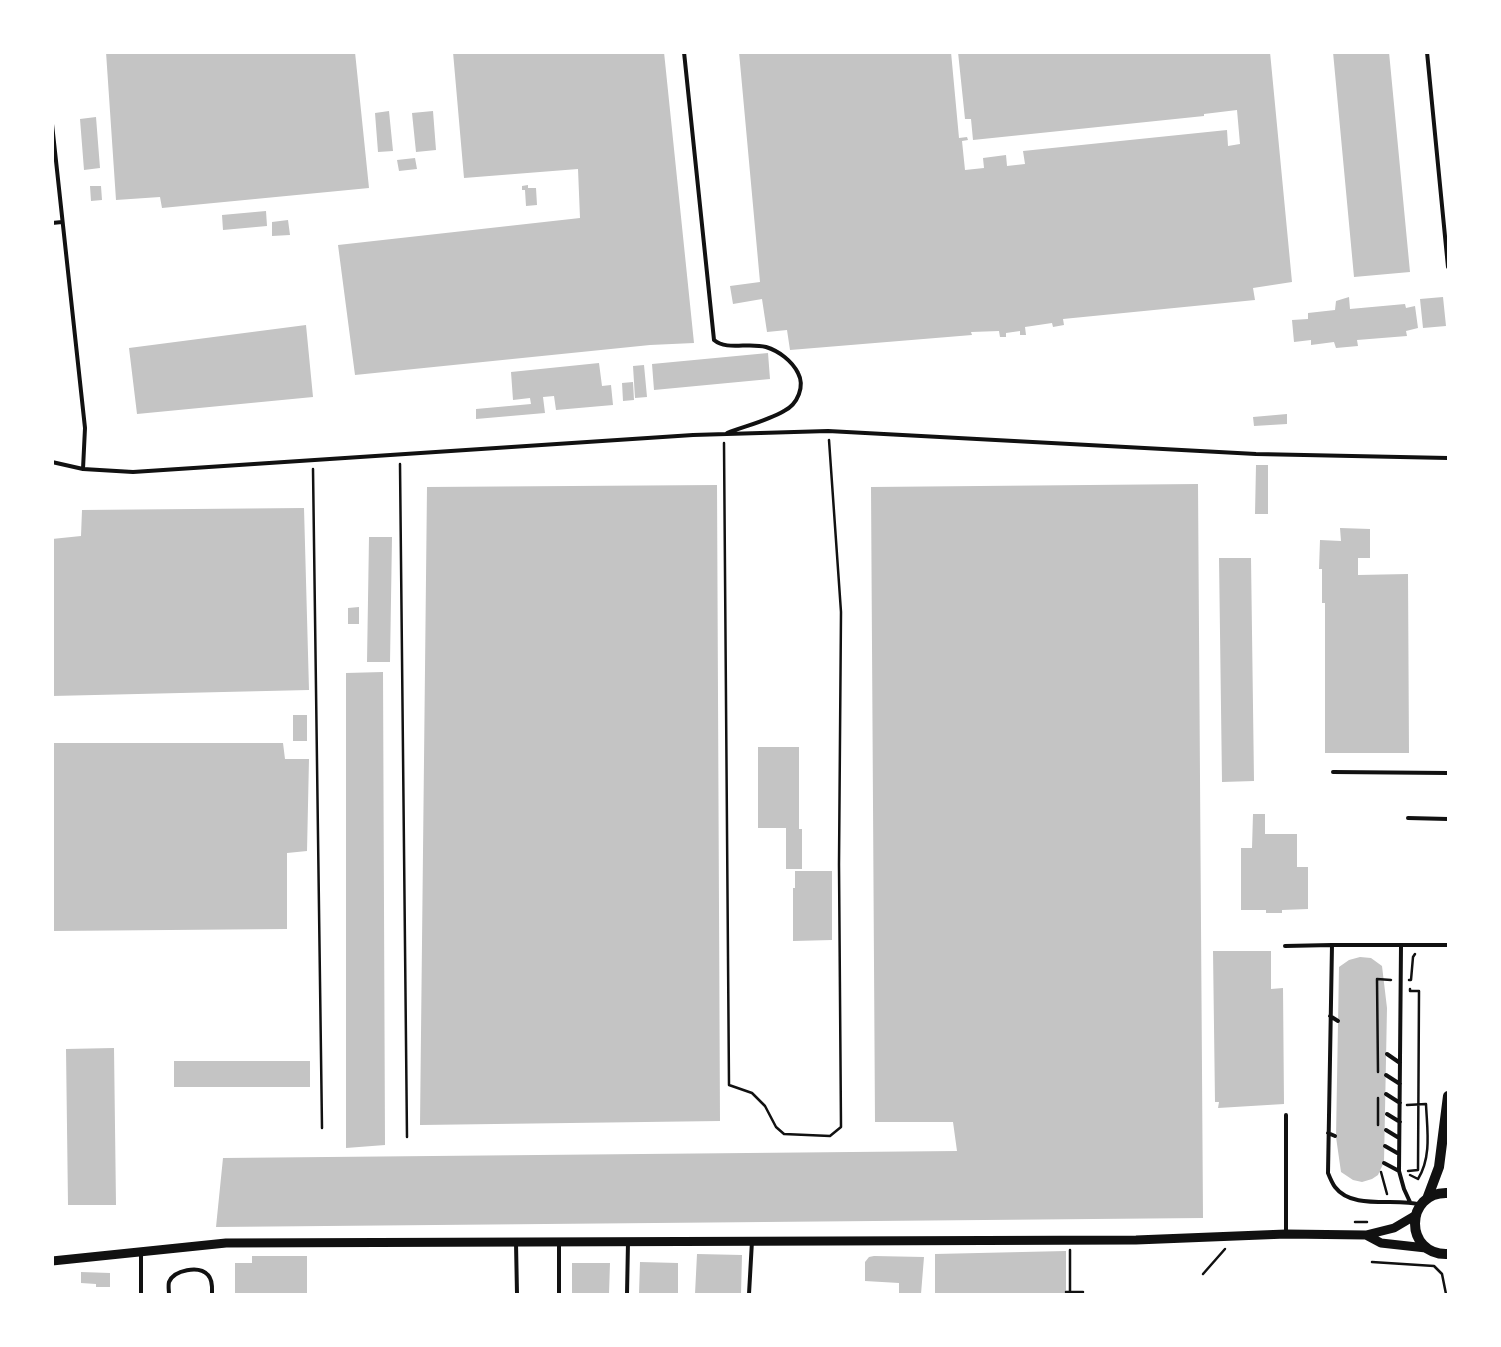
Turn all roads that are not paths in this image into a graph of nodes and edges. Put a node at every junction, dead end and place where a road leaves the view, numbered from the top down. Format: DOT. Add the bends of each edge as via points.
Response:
graph roads {
  1 [pos="684,52"];
  2 [pos="1427,52"];
  3 [pos="52,124"];
  4 [pos="62,222"];
  5 [pos="52,223"];
  6 [pos="1448,252"];
  7 [pos="1448,267"];
  8 [pos="724,434"];
  9 [pos="1448,458"];
  10 [pos="52,462"];
  11 [pos="83,469"];
  12 [pos="1332,772"];
  13 [pos="1448,773"];
  14 [pos="1408,818"];
  15 [pos="1448,820"];
  16 [pos="1332,945"];
  17 [pos="1448,945"];
  18 [pos="1285,946"];
  19 [pos="1401,946"];
  20 [pos="1330,1016"];
  21 [pos="1338,1021"];
  22 [pos="1330,1038"];
  23 [pos="1336,1042"];
  24 [pos="1387,1054"];
  25 [pos="1330,1058"];
  26 [pos="1335,1061"];
  27 [pos="1400,1063"];
  28 [pos="1386,1075"];
  29 [pos="1329,1077"];
  30 [pos="1335,1081"];
  31 [pos="1400,1084"];
  32 [pos="1386,1094"];
  33 [pos="1448,1096"];
  34 [pos="1329,1097"];
  35 [pos="1334,1100"];
  36 [pos="1400,1104"];
  37 [pos="1329,1114"];
  38 [pos="1387,1114"];
  39 [pos="1286,1115"];
  40 [pos="1334,1117"];
  41 [pos="1400,1122"];
  42 [pos="1386,1130"];
  43 [pos="1328,1133"];
  44 [pos="1335,1136"];
  45 [pos="1400,1138"];
  46 [pos="1385,1146"];
  47 [pos="1400,1154"];
  48 [pos="1384,1163"];
  49 [pos="1399,1171"];
  50 [pos="1448,1193"];
  51 [pos="1410,1202"];
  52 [pos="1424,1202"];
  53 [pos="1416,1215"];
  54 [pos="1286,1234"];
  55 [pos="1366,1235"];
  56 [pos="752,1241"];
  57 [pos="559,1242"];
  58 [pos="628,1242"];
  59 [pos="516,1243"];
  60 [pos="1426,1248"];
  61 [pos="141,1252"];
  62 [pos="1446,1257"];
  63 [pos="52,1261"];
  64 [pos="141,1294"];
  65 [pos="169,1294"];
  66 [pos="212,1294"];
  67 [pos="517,1294"];
  68 [pos="559,1294"];
  69 [pos="627,1294"];
  70 [pos="749,1294"];
  1 -- 8 [label="lane" via="714,340 726,346 753,344 781,354 794,366 802,381 799,396 786,411"];
  2 -- 6 [label="lane"];
  3 -- 4 [label="lane"];
  4 -- 5 [label="lane"];
  4 -- 11 [label="lane" via="85,428"];
  6 -- 7 [label="lane"];
  8 -- 9 [label="lane" via="828,431 1256,454"];
  8 -- 11 [label="lane" via="133,472"];
  10 -- 11 [label="lane"];
  12 -- 13 [label="lane"];
  14 -- 15 [label="lane"];
  16 -- 18 [label="lane"];
  16 -- 19 [label="lane"];
  16 -- 20 [label="lane"];
  17 -- 19 [label="lane"];
  19 -- 27 [label="lane"];
  20 -- 21 [label="lane"];
  20 -- 22 [label="lane"];
  22 -- 23 [label="lane"];
  22 -- 25 [label="lane"];
  24 -- 27 [label="lane"];
  25 -- 26 [label="lane"];
  25 -- 29 [label="lane"];
  27 -- 31 [label="lane"];
  28 -- 31 [label="lane"];
  29 -- 30 [label="lane"];
  29 -- 34 [label="lane"];
  31 -- 36 [label="lane"];
  32 -- 36 [label="lane"];
  33 -- 52 [label="main road" via="1439,1167"];
  34 -- 35 [label="lane"];
  34 -- 37 [label="lane"];
  36 -- 41 [label="lane"];
  37 -- 40 [label="lane"];
  37 -- 43 [label="lane"];
  38 -- 41 [label="lane"];
  39 -- 54 [label="lane"];
  41 -- 45 [label="lane"];
  42 -- 45 [label="lane"];
  43 -- 44 [label="lane"];
  43 -- 51 [label="lane" via="1328,1173 1336,1189 1348,1197 1370,1203"];
  45 -- 47 [label="lane"];
  46 -- 47 [label="lane"];
  47 -- 49 [label="lane"];
  48 -- 49 [label="lane"];
  49 -- 51 [label="lane"];
  50 -- 52 [label="main road" via="1434,1195"];
  51 -- 52 [label="lane"];
  52 -- 53 [label="main road"];
  53 -- 55 [label="street" via="1394,1228"];
  53 -- 60 [label="main road" via="1416,1233"];
  54 -- 55 [label="street"];
  54 -- 56 [label="street" via="1136,1240"];
  55 -- 60 [label="street" via="1381,1243"];
  56 -- 58 [label="street"];
  56 -- 70 [label="lane"];
  57 -- 58 [label="street"];
  57 -- 59 [label="street"];
  57 -- 68 [label="lane"];
  58 -- 69 [label="lane"];
  59 -- 61 [label="street" via="226,1243"];
  59 -- 67 [label="lane"];
  60 -- 62 [label="main road"];
  61 -- 63 [label="street"];
  61 -- 64 [label="lane"];
  65 -- 66 [label="lane" via="173,1276 195,1270 208,1275"];
}
